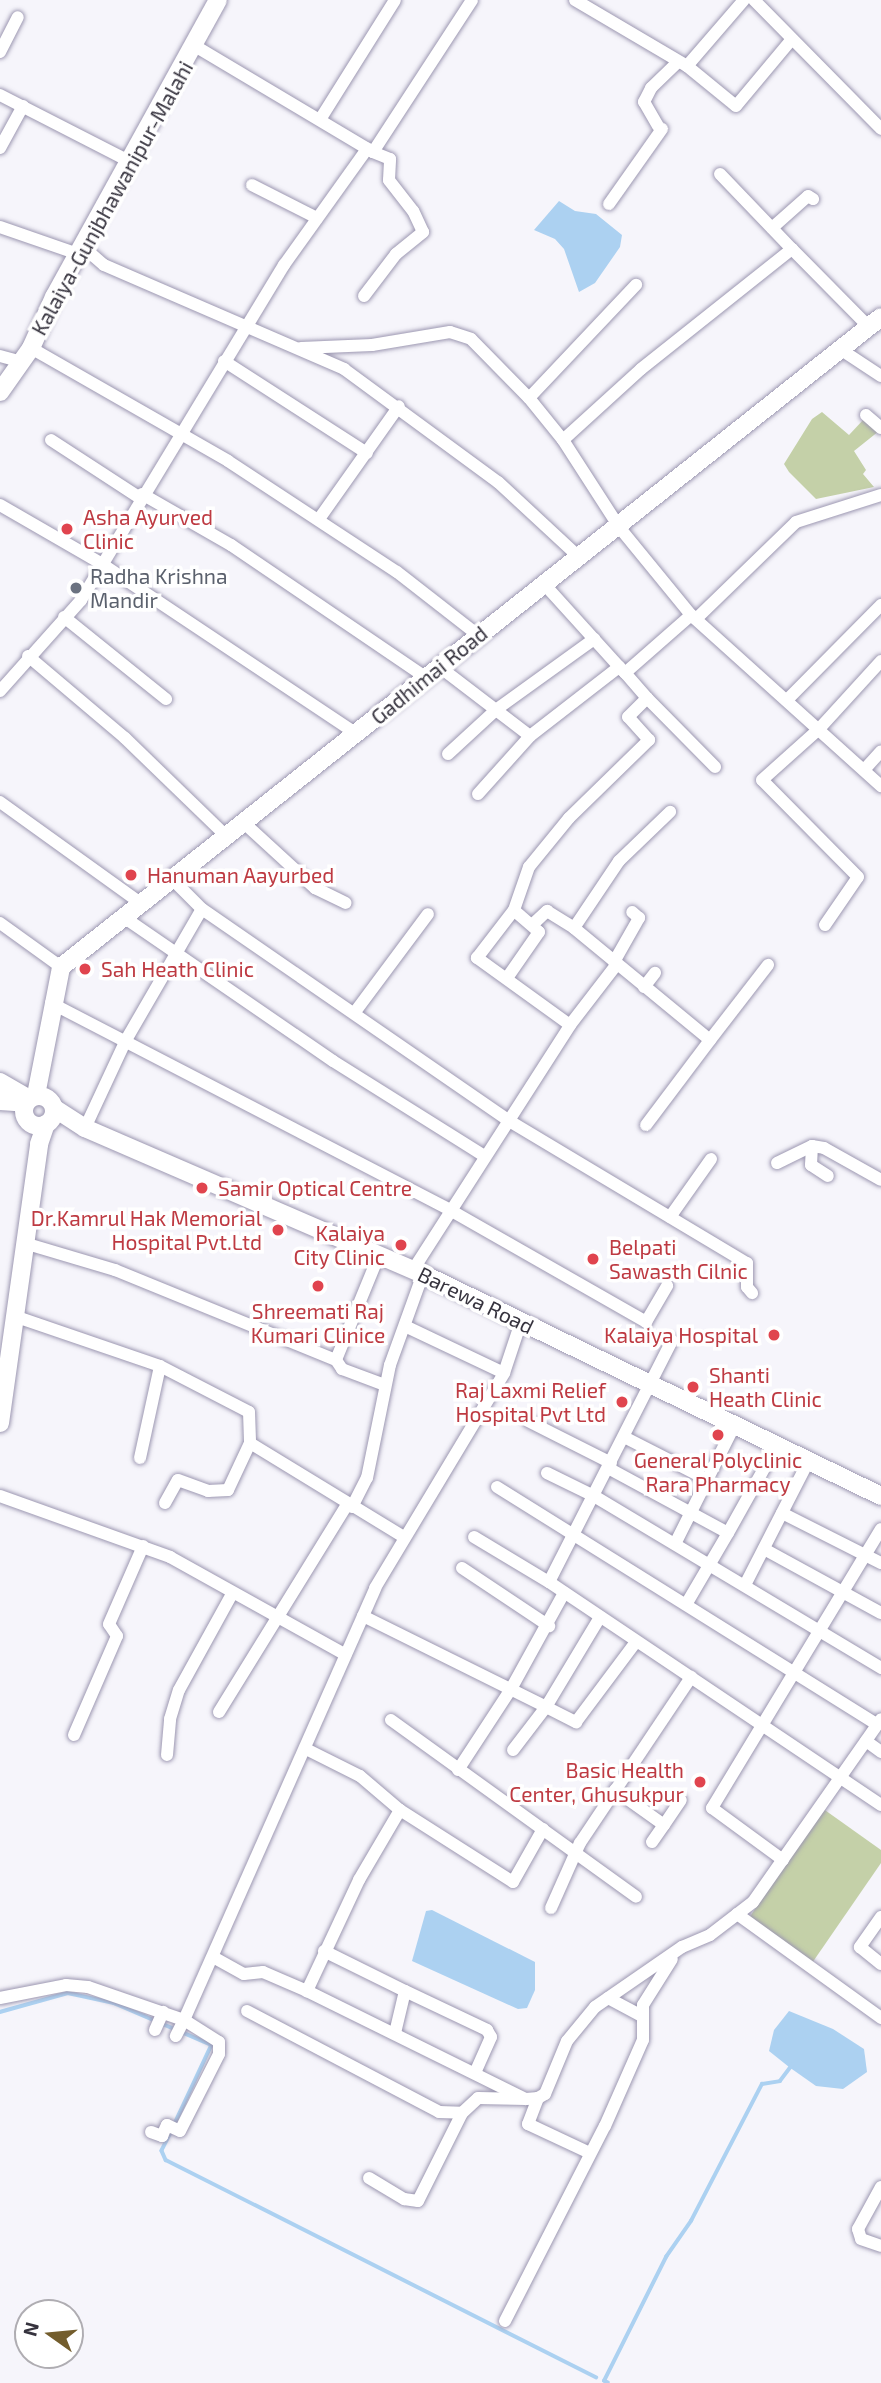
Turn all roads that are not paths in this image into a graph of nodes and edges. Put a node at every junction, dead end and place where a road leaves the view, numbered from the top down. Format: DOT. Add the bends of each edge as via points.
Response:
graph roads {
  1 [pos="218,0"];
  2 [pos="394,0"];
  3 [pos="472,0"];
  4 [pos="575,0"];
  5 [pos="744,0"];
  6 [pos="754,0"];
  7 [pos="19,18"];
  8 [pos="792,39"];
  9 [pos="195,47"];
  10 [pos="0,52"];
  11 [pos="682,64"];
  12 [pos="0,95"];
  13 [pos="23,106"];
  14 [pos="321,118"];
  15 [pos="881,129"];
  16 [pos="0,148"];
  17 [pos="370,150"];
  18 [pos="129,161"];
  19 [pos="720,174"];
  20 [pos="252,185"];
  21 [pos="813,198"];
  22 [pos="609,204"];
  23 [pos="317,218"];
  24 [pos="0,227"];
  25 [pos="772,228"];
  26 [pos="792,249"];
  27 [pos="80,250"];
  28 [pos="636,285"];
  29 [pos="364,296"];
  30 [pos="875,322"];
  31 [pos="246,329"];
  32 [pos="302,348"];
  33 [pos="841,349"];
  34 [pos="27,355"];
  35 [pos="0,356"];
  36 [pos="225,361"];
  37 [pos="881,376"];
  38 [pos="0,392"];
  39 [pos="529,398"];
  40 [pos="399,406"];
  41 [pos="866,415"];
  42 [pos="881,428"];
  43 [pos="180,432"];
  44 [pos="51,440"];
  45 [pos="563,440"];
  46 [pos="367,453"];
  47 [pos="881,495"];
  48 [pos="141,496"];
  49 [pos="0,505"];
  50 [pos="319,519"];
  51 [pos="619,527"];
  52 [pos="578,556"];
  53 [pos="102,564"];
  54 [pos="545,585"];
  55 [pos="881,605"];
  56 [pos="64,617"];
  57 [pos="694,617"];
  58 [pos="478,635"];
  59 [pos="594,639"];
  60 [pos="28,656"];
  61 [pos="881,661"];
  62 [pos="622,670"];
  63 [pos="434,673"];
  64 [pos="0,691"];
  65 [pos="647,698"];
  66 [pos="166,699"];
  67 [pos="787,700"];
  68 [pos="497,709"];
  69 [pos="819,729"];
  70 [pos="355,733"];
  71 [pos="530,736"];
  72 [pos="881,751"];
  73 [pos="448,754"];
  74 [pos="715,767"];
  75 [pos="864,770"];
  76 [pos="881,786"];
  77 [pos="478,794"];
  78 [pos="0,802"];
  79 [pos="670,812"];
  80 [pos="243,822"];
  81 [pos="226,836"];
  82 [pos="172,879"];
  83 [pos="139,902"];
  84 [pos="346,903"];
  85 [pos="202,909"];
  86 [pos="514,910"];
  87 [pos="632,912"];
  88 [pos="428,914"];
  89 [pos="122,916"];
  90 [pos="0,923"];
  91 [pos="532,925"];
  92 [pos="825,925"];
  93 [pos="574,928"];
  94 [pos="175,956"];
  95 [pos="615,963"];
  96 [pos="768,965"];
  97 [pos="61,967"];
  98 [pos="655,973"];
  99 [pos="508,978"];
  100 [pos="644,986"];
  101 [pos="51,1003"];
  102 [pos="355,1012"];
  103 [pos="570,1025"];
  104 [pos="126,1040"];
  105 [pos="710,1040"];
  106 [pos="0,1082"];
  107 [pos="4,1101"];
  108 [pos="41,1110"];
  109 [pos="506,1119"];
  110 [pos="646,1125"];
  111 [pos="85,1128"];
  112 [pos="812,1146"];
  113 [pos="483,1155"];
  114 [pos="711,1159"];
  115 [pos="777,1163"];
  116 [pos="828,1176"];
  117 [pos="881,1180"];
  118 [pos="450,1210"];
  119 [pos="670,1217"];
  120 [pos="24,1243"];
  121 [pos="379,1255"];
  122 [pos="418,1272"];
  123 [pos="667,1286"];
  124 [pos="752,1293"];
  125 [pos="14,1316"];
  126 [pos="521,1322"];
  127 [pos="407,1327"];
  128 [pos="672,1341"];
  129 [pos="336,1360"];
  130 [pos="160,1366"];
  131 [pos="505,1373"];
  132 [pos="385,1385"];
  133 [pos="648,1387"];
  134 [pos="528,1421"];
  135 [pos="0,1423"];
  136 [pos="734,1426"];
  137 [pos="626,1438"];
  138 [pos="250,1443"];
  139 [pos="776,1447"];
  140 [pos="140,1458"];
  141 [pos="807,1462"];
  142 [pos="610,1465"];
  143 [pos="547,1473"];
  144 [pos="708,1480"];
  145 [pos="497,1487"];
  146 [pos="0,1496"];
  147 [pos="594,1496"];
  148 [pos="881,1496"];
  149 [pos="165,1503"];
  150 [pos="349,1506"];
  151 [pos="782,1513"];
  152 [pos="691,1515"];
  153 [pos="881,1529"];
  154 [pos="574,1534"];
  155 [pos="728,1534"];
  156 [pos="404,1537"];
  157 [pos="474,1537"];
  158 [pos="675,1544"];
  159 [pos="143,1546"];
  160 [pos="764,1549"];
  161 [pos="867,1556"];
  162 [pos="881,1563"];
  163 [pos="710,1566"];
  164 [pos="462,1568"];
  165 [pos="549,1581"];
  166 [pos="745,1585"];
  167 [pos="844,1592"];
  168 [pos="564,1593"];
  169 [pos="232,1594"];
  170 [pos="687,1603"];
  171 [pos="881,1613"];
  172 [pos="363,1616"];
  173 [pos="600,1617"];
  174 [pos="276,1618"];
  175 [pos="549,1626"];
  176 [pos="820,1632"];
  177 [pos="635,1643"];
  178 [pos="346,1656"];
  179 [pos="881,1668"];
  180 [pos="798,1672"];
  181 [pos="691,1677"];
  182 [pos="511,1689"];
  183 [pos="546,1707"];
  184 [pos="219,1712"];
  185 [pos="391,1720"];
  186 [pos="879,1721"];
  187 [pos="763,1727"];
  188 [pos="75,1735"];
  189 [pos="866,1741"];
  190 [pos="306,1749"];
  191 [pos="513,1750"];
  192 [pos="881,1752"];
  193 [pos="167,1755"];
  194 [pos="458,1770"];
  195 [pos="840,1776"];
  196 [pos="615,1790"];
  197 [pos="681,1800"];
  198 [pos="881,1805"];
  199 [pos="400,1810"];
  200 [pos="664,1825"];
  201 [pos="543,1829"];
  202 [pos="652,1842"];
  203 [pos="576,1853"];
  204 [pos="783,1860"];
  205 [pos="636,1897"];
  206 [pos="551,1908"];
  207 [pos="737,1914"];
  208 [pos="881,1917"];
  209 [pos="324,1951"];
  210 [pos="675,1955"];
  211 [pos="213,1957"];
  212 [pos="881,1964"];
  213 [pos="307,1991"];
  214 [pos="405,1992"];
  215 [pos="0,1998"];
  216 [pos="608,1998"];
  217 [pos="247,2011"];
  218 [pos="642,2016"];
  219 [pos="881,2018"];
  220 [pos="180,2028"];
  221 [pos="395,2033"];
  222 [pos="475,2073"];
  223 [pos="532,2098"];
  224 [pos="462,2113"];
  225 [pos="151,2132"];
  226 [pos="590,2153"];
  227 [pos="369,2178"];
  228 [pos="881,2187"];
  229 [pos="881,2246"];
  230 [pos="505,2321"];
  1 -- 9 [label="street, Kalaiya-Gunjbhawanipur-Malahi"];
  2 -- 14 [label="street"];
  3 -- 17 [label="street"];
  4 -- 11 [label="street"];
  5 -- 11 [label="street"];
  6 -- 8 [label="street"];
  7 -- 10 [label="street"];
  8 -- 11 [label="street" via="736,106"];
  8 -- 15 [label="street"];
  9 -- 14 [label="street"];
  9 -- 18 [label="street, Kalaiya-Gunjbhawanipur-Malahi"];
  11 -- 22 [label="street" via="650,88 644,102 660,127"];
  12 -- 13 [label="street"];
  13 -- 16 [label="street"];
  13 -- 18 [label="street"];
  14 -- 17 [label="street" via="334,131"];
  17 -- 23 [label="street"];
  17 -- 29 [label="street" via="390,159 388,180 423,232 396,254"];
  18 -- 27 [label="street, Kalaiya-Gunjbhawanipur-Malahi"];
  19 -- 25 [label="street"];
  20 -- 23 [label="street"];
  21 -- 25 [label="street" via="808,197"];
  23 -- 31 [label="street"];
  24 -- 27 [label="street"];
  25 -- 26 [label="street"];
  26 -- 30 [label="street"];
  26 -- 45 [label="street" via="641,369"];
  27 -- 31 [label="street"];
  27 -- 34 [label="street, Kalaiya-Gunjbhawanipur-Malahi"];
  28 -- 39 [label="street"];
  30 -- 33 [label="street, Gadhimai Road"];
  31 -- 32 [label="street"];
  31 -- 36 [label="street"];
  32 -- 39 [label="street" via="372,345 450,332 471,339"];
  32 -- 40 [label="street" via="328,359"];
  33 -- 37 [label="street"];
  33 -- 51 [label="street, Gadhimai Road"];
  34 -- 35 [label="street"];
  34 -- 38 [label="street, Kalaiya-Gunjbhawanipur-Malahi"];
  34 -- 43 [label="street"];
  36 -- 43 [label="street"];
  36 -- 46 [label="street"];
  39 -- 45 [label="street"];
  40 -- 46 [label="street"];
  40 -- 52 [label="street" via="498,482"];
  41 -- 42 [label="street"];
  43 -- 48 [label="street"];
  43 -- 50 [label="street"];
  44 -- 48 [label="street"];
  45 -- 51 [label="street"];
  46 -- 50 [label="street"];
  47 -- 57 [label="street" via="796,522"];
  48 -- 53 [label="street"];
  48 -- 63 [label="street" via="231,545"];
  49 -- 53 [label="street"];
  50 -- 58 [label="street"];
  51 -- 52 [label="street, Gadhimai Road"];
  51 -- 57 [label="street"];
  52 -- 54 [label="street, Gadhimai Road"];
  53 -- 56 [label="street" via="81,600"];
  53 -- 70 [label="street"];
  54 -- 58 [label="street, Gadhimai Road"];
  54 -- 59 [label="street"];
  55 -- 67 [label="street"];
  56 -- 60 [label="street"];
  56 -- 66 [label="street"];
  57 -- 62 [label="street"];
  57 -- 67 [label="street"];
  58 -- 63 [label="street, Gadhimai Road"];
  59 -- 62 [label="street"];
  59 -- 68 [label="street"];
  60 -- 64 [label="street"];
  60 -- 81 [label="street" via="125,738"];
  61 -- 69 [label="street"];
  62 -- 65 [label="street"];
  62 -- 71 [label="street"];
  63 -- 68 [label="street"];
  63 -- 70 [label="street, Gadhimai Road"];
  65 -- 74 [label="street"];
  65 -- 86 [label="street" via="628,717 649,740 569,818 529,867"];
  67 -- 69 [label="street"];
  68 -- 71 [label="street"];
  68 -- 73 [label="street"];
  69 -- 75 [label="street"];
  69 -- 92 [label="street" via="762,780 858,877"];
  70 -- 80 [label="street, Gadhimai Road"];
  71 -- 77 [label="street"];
  72 -- 75 [label="street"];
  75 -- 76 [label="street"];
  78 -- 83 [label="street"];
  79 -- 93 [label="street" via="618,860"];
  80 -- 81 [label="street, Gadhimai Road"];
  80 -- 84 [label="street" via="315,888"];
  81 -- 82 [label="street, Gadhimai Road"];
  82 -- 83 [label="street, Gadhimai Road"];
  82 -- 85 [label="street"];
  83 -- 89 [label="street, Gadhimai Road"];
  85 -- 94 [label="street"];
  85 -- 102 [label="street"];
  86 -- 91 [label="street"];
  86 -- 99 [label="street" via="477,958"];
  87 -- 95 [label="street" via="639,918"];
  88 -- 102 [label="street"];
  89 -- 94 [label="street"];
  89 -- 97 [label="street, Gadhimai Road"];
  90 -- 97 [label="street"];
  91 -- 93 [label="street" via="547,911"];
  91 -- 99 [label="street" via="539,932"];
  93 -- 95 [label="street"];
  94 -- 104 [label="street"];
  94 -- 113 [label="street"];
  95 -- 100 [label="street"];
  95 -- 103 [label="street"];
  96 -- 105 [label="street"];
  97 -- 101 [label="street"];
  98 -- 100 [label="street"];
  99 -- 103 [label="street"];
  100 -- 105 [label="street"];
  101 -- 104 [label="street"];
  101 -- 108 [label="street"];
  102 -- 109 [label="street"];
  103 -- 109 [label="street"];
  104 -- 111 [label="street"];
  104 -- 118 [label="street"];
  105 -- 110 [label="street"];
  106 -- 108 [label="street"];
  107 -- 108 [label="street"];
  108 -- 111 [label="street, Barewa Road"];
  108 -- 120 [label="street"];
  109 -- 113 [label="street"];
  109 -- 119 [label="street"];
  111 -- 121 [label="street, Barewa Road"];
  112 -- 115 [label="street"];
  112 -- 116 [label="street" via="811,1165"];
  112 -- 117 [label="street" via="824,1148"];
  113 -- 118 [label="street"];
  114 -- 119 [label="street"];
  118 -- 122 [label="street"];
  118 -- 123 [label="street" via="646,1322"];
  119 -- 124 [label="street" via="747,1264 747,1287"];
  120 -- 125 [label="street"];
  120 -- 129 [label="street" via="114,1270"];
  121 -- 122 [label="street, Barewa Road"];
  121 -- 129 [label="street"];
  122 -- 126 [label="street, Barewa Road"];
  122 -- 127 [label="street"];
  125 -- 130 [label="street"];
  125 -- 135 [label="street"];
  126 -- 131 [label="street"];
  126 -- 133 [label="street, Barewa Road"];
  127 -- 131 [label="street"];
  127 -- 132 [label="street"];
  128 -- 133 [label="street"];
  129 -- 132 [label="street" via="342,1368"];
  130 -- 138 [label="street" via="249,1412"];
  130 -- 140 [label="street"];
  131 -- 156 [label="street"];
  132 -- 150 [label="street" via="367,1478"];
  133 -- 136 [label="street, Barewa Road"];
  133 -- 137 [label="street"];
  134 -- 142 [label="street"];
  136 -- 139 [label="street, Barewa Road"];
  136 -- 144 [label="street"];
  137 -- 142 [label="street"];
  137 -- 144 [label="street"];
  138 -- 149 [label="street" via="228,1490 208,1491 178,1480"];
  138 -- 150 [label="street"];
  139 -- 141 [label="street, Barewa Road"];
  139 -- 155 [label="street"];
  141 -- 148 [label="street, Barewa Road"];
  141 -- 151 [label="street"];
  142 -- 147 [label="street"];
  142 -- 152 [label="street"];
  143 -- 147 [label="street"];
  144 -- 152 [label="street"];
  145 -- 154 [label="street"];
  146 -- 159 [label="street"];
  147 -- 154 [label="street"];
  147 -- 158 [label="street"];
  150 -- 156 [label="street"];
  150 -- 174 [label="street"];
  151 -- 160 [label="street"];
  151 -- 161 [label="street"];
  152 -- 155 [label="street"];
  152 -- 158 [label="street"];
  153 -- 161 [label="street"];
  154 -- 165 [label="street"];
  154 -- 170 [label="street"];
  155 -- 163 [label="street"];
  156 -- 172 [label="street"];
  157 -- 165 [label="street"];
  158 -- 163 [label="street"];
  159 -- 169 [label="street"];
  159 -- 188 [label="street" via="109,1624 117,1636"];
  160 -- 166 [label="street"];
  160 -- 167 [label="street"];
  161 -- 162 [label="street"];
  161 -- 167 [label="street"];
  163 -- 166 [label="street"];
  163 -- 170 [label="street"];
  164 -- 175 [label="street"];
  165 -- 168 [label="street"];
  166 -- 176 [label="street"];
  167 -- 171 [label="street"];
  167 -- 176 [label="street"];
  168 -- 173 [label="street"];
  168 -- 175 [label="street"];
  169 -- 174 [label="street"];
  169 -- 193 [label="street" via="180,1690 170,1719"];
  170 -- 180 [label="street"];
  172 -- 178 [label="street"];
  172 -- 182 [label="street"];
  173 -- 177 [label="street"];
  173 -- 183 [label="street"];
  174 -- 178 [label="street"];
  174 -- 184 [label="street"];
  175 -- 182 [label="street"];
  176 -- 179 [label="street"];
  176 -- 180 [label="street"];
  177 -- 181 [label="street"];
  177 -- 183 [label="street" via="576,1722"];
  178 -- 190 [label="street"];
  180 -- 186 [label="street"];
  180 -- 187 [label="street"];
  181 -- 187 [label="street"];
  181 -- 196 [label="street"];
  182 -- 183 [label="street"];
  182 -- 194 [label="street"];
  183 -- 191 [label="street"];
  185 -- 194 [label="street"];
  186 -- 189 [label="street"];
  187 -- 195 [label="street"];
  187 -- 204 [label="street" via="712,1808"];
  189 -- 192 [label="street"];
  189 -- 195 [label="street"];
  190 -- 199 [label="street" via="360,1776"];
  190 -- 211 [label="street"];
  194 -- 201 [label="street"];
  195 -- 198 [label="street"];
  195 -- 204 [label="street"];
  196 -- 200 [label="street"];
  196 -- 203 [label="street"];
  197 -- 200 [label="street"];
  199 -- 201 [label="street" via="513,1882"];
  199 -- 209 [label="street"];
  200 -- 202 [label="street"];
  201 -- 203 [label="street"];
  203 -- 205 [label="street"];
  203 -- 206 [label="street"];
  204 -- 207 [label="street" via="753,1902"];
  207 -- 210 [label="street"];
  207 -- 219 [label="street"];
  208 -- 212 [label="street" via="859,1947"];
  209 -- 213 [label="street"];
  209 -- 214 [label="street"];
  210 -- 216 [label="street"];
  210 -- 218 [label="street" via="643,2006"];
  211 -- 213 [label="street" via="244,1974 263,1972"];
  211 -- 220 [label="street"];
  213 -- 221 [label="street"];
  214 -- 221 [label="street"];
  214 -- 222 [label="street" via="487,2030 491,2037"];
  215 -- 220 [label="street" via="77,1986"];
  216 -- 218 [label="street"];
  216 -- 223 [label="street" via="567,2042 545,2094"];
  217 -- 224 [label="street" via="439,2112"];
  218 -- 226 [label="street" via="643,2040"];
  220 -- 225 [label="street" via="219,2042 219,2054 173,2128 162,2136"];
  221 -- 222 [label="street"];
  222 -- 223 [label="street"];
  223 -- 224 [label="street" via="478,2098"];
  223 -- 226 [label="street" via="528,2124"];
  224 -- 227 [label="street" via="418,2201 404,2199"];
  226 -- 230 [label="street"];
  228 -- 229 [label="street" via="858,2229 862,2239"];
}
